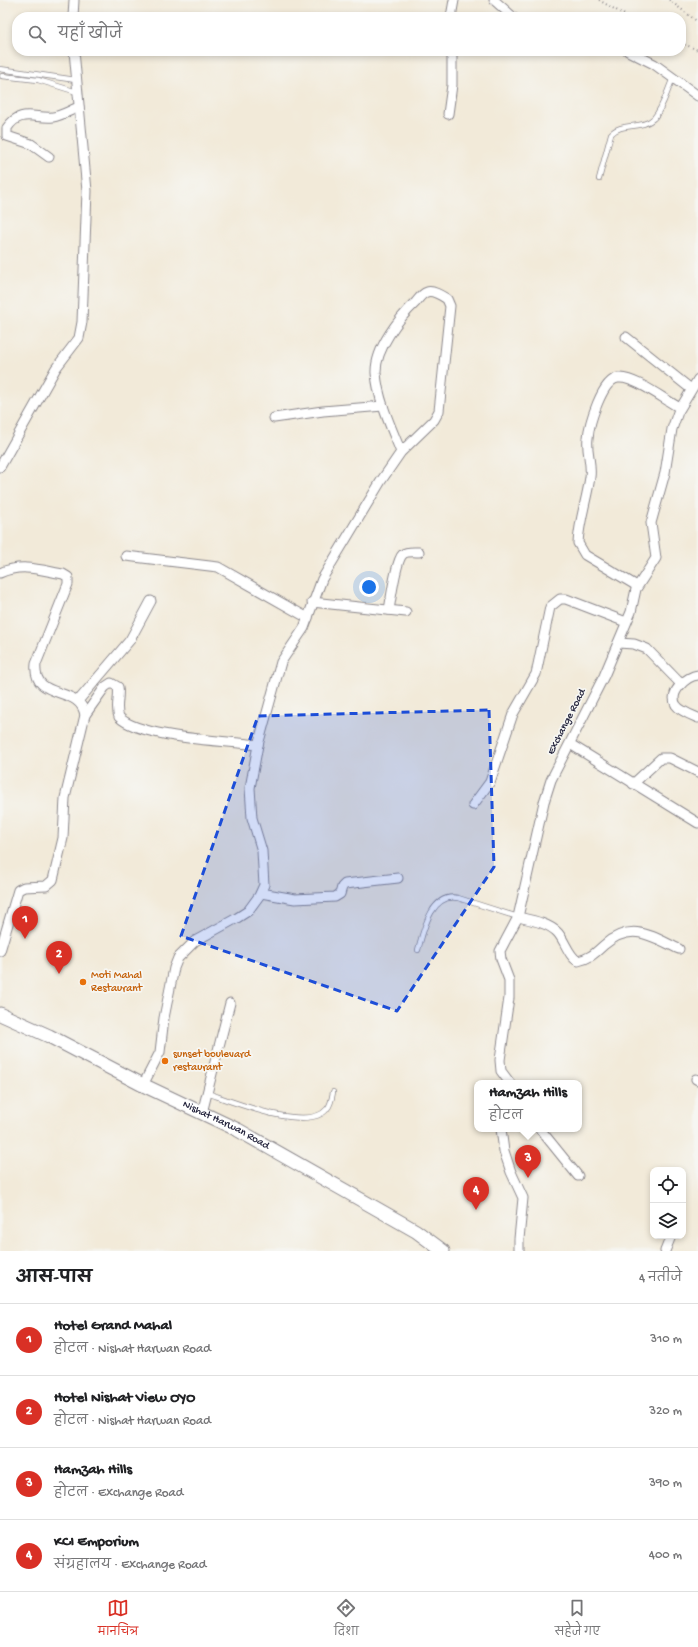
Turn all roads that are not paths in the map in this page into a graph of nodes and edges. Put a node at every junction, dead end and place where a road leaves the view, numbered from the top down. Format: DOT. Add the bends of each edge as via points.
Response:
graph roads {
  1 [pos="74,0"];
  2 [pos="454,0"];
  3 [pos="494,0"];
  4 [pos="73,12"];
  5 [pos="452,12"];
  6 [pos="507,12"];
  7 [pos="74,56"];
  8 [pos="452,56"];
  9 [pos="638,56"];
  10 [pos="0,69"];
  11 [pos="2,76"];
  12 [pos="673,78"];
  13 [pos="76,80"];
  14 [pos="77,92"];
  15 [pos="698,96"];
  16 [pos="79,107"];
  17 [pos="448,114"];
  18 [pos="49,156"];
  19 [pos="599,179"];
  20 [pos="626,337"];
  21 [pos="698,379"];
  22 [pos="691,389"];
  23 [pos="383,406"];
  24 [pos="680,408"];
  25 [pos="274,418"];
  26 [pos="401,452"];
  27 [pos="0,467"];
  28 [pos="419,552"];
  29 [pos="126,556"];
  30 [pos="0,573"];
  31 [pos="637,586"];
  32 [pos="151,601"];
  33 [pos="312,602"];
  34 [pos="389,610"];
  35 [pos="406,612"];
  36 [pos="308,618"];
  37 [pos="626,622"];
  38 [pos="618,644"];
  39 [pos="698,675"];
  40 [pos="681,684"];
  41 [pos="78,701"];
  42 [pos="85,714"];
  43 [pos="698,718"];
  44 [pos="570,744"];
  45 [pos="258,745"];
  46 [pos="698,772"];
  47 [pos="633,784"];
  48 [pos="473,805"];
  49 [pos="698,823"];
  50 [pos="398,878"];
  51 [pos="261,893"];
  52 [pos="518,917"];
  53 [pos="679,949"];
  54 [pos="418,950"];
  55 [pos="0,951"];
  56 [pos="230,1003"];
  57 [pos="0,1014"];
  58 [pos="508,1080"];
  59 [pos="143,1085"];
  60 [pos="333,1092"];
  61 [pos="207,1093"];
  62 [pos="202,1113"];
  63 [pos="501,1132"];
  64 [pos="542,1132"];
  65 [pos="578,1176"];
  66 [pos="670,1239"];
  67 [pos="443,1251"];
  68 [pos="519,1251"];
  69 [pos="665,1251"];
  1 -- 4 [label="street"];
  2 -- 5 [label="street"];
  3 -- 6 [label="street"];
  7 -- 13 [label="street"];
  8 -- 17 [label="street"];
  9 -- 12 [label="street"];
  10 -- 13 [label="lane"];
  11 -- 14 [label="lane" via="38,80"];
  12 -- 15 [label="street"];
  12 -- 19 [label="lane" via="658,112 650,121 616,129 610,134"];
  13 -- 14 [label="street"];
  14 -- 16 [label="street"];
  16 -- 18 [label="street" via="54,116 23,116 7,128 7,136 31,144"];
  16 -- 27 [label="street" via="87,191 82,322 79,338 56,368"];
  20 -- 22 [label="street"];
  21 -- 22 [label="street, Exchange Road"];
  22 -- 24 [label="street, Exchange Road"];
  23 -- 25 [label="street"];
  23 -- 26 [label="street"];
  23 -- 26 [label="street" via="376,371 393,327 427,292 445,298 450,306 449,326 439,411 434,420"];
  24 -- 31 [label="street, Exchange Road" via="672,429 665,473 651,524 656,558"];
  24 -- 31 [label="street" via="636,382 616,378 603,390 590,427 590,477 578,543 585,555"];
  26 -- 33 [label="street" via="381,480 325,574"];
  28 -- 34 [label="street" via="402,555 394,578"];
  29 -- 36 [label="street" via="211,565 224,569"];
  30 -- 41 [label="street" via="23,567 68,577 68,584 36,664 36,678 42,686"];
  31 -- 37 [label="street, Exchange Road"];
  32 -- 41 [label="street" via="130,640"];
  33 -- 34 [label="street"];
  33 -- 36 [label="street"];
  34 -- 35 [label="street"];
  36 -- 45 [label="street" via="281,662"];
  37 -- 38 [label="street, Exchange Road"];
  37 -- 48 [label="street" via="566,599 555,602 550,607 536,674 513,714 490,782"];
  38 -- 40 [label="street" via="634,644 647,649"];
  38 -- 44 [label="street, Exchange Road"];
  39 -- 40 [label="street"];
  40 -- 43 [label="street" via="675,695 676,706"];
  41 -- 42 [label="street"];
  42 -- 45 [label="street" via="105,687 111,683 118,687 119,717 128,723 160,733"];
  42 -- 55 [label="street" via="65,798 63,838 55,876 46,886 18,890"];
  44 -- 47 [label="street"];
  44 -- 52 [label="street, Exchange Road" via="548,789"];
  45 -- 51 [label="street" via="252,773 250,802 262,851 265,877"];
  46 -- 47 [label="street" via="670,758 661,758"];
  47 -- 49 [label="street"];
  50 -- 51 [label="street" via="345,884 340,894 335,897 294,899"];
  51 -- 59 [label="street" via="248,911 195,940 178,958 164,1018 160,1052"];
  52 -- 53 [label="street" via="551,927 578,961 591,957 611,940 628,932 642,933"];
  52 -- 54 [label="lane" via="458,898 450,898 431,912"];
  52 -- 58 [label="street, Exchange Road" via="500,951 509,980 500,1060 501,1071"];
  56 -- 61 [label="street"];
  57 -- 59 [label="main road, Nishat Harwan Road" via="50,1036"];
  59 -- 62 [label="main road, Nishat Harwan Road"];
  60 -- 61 [label="lane" via="327,1110 303,1118 279,1116"];
  61 -- 62 [label="street"];
  62 -- 67 [label="main road, Nishat Harwan Road" via="238,1130 397,1220"];
  63 -- 68 [label="street" via="504,1151 523,1198"];
  64 -- 65 [label="street"];
  66 -- 69 [label="street"];
}
